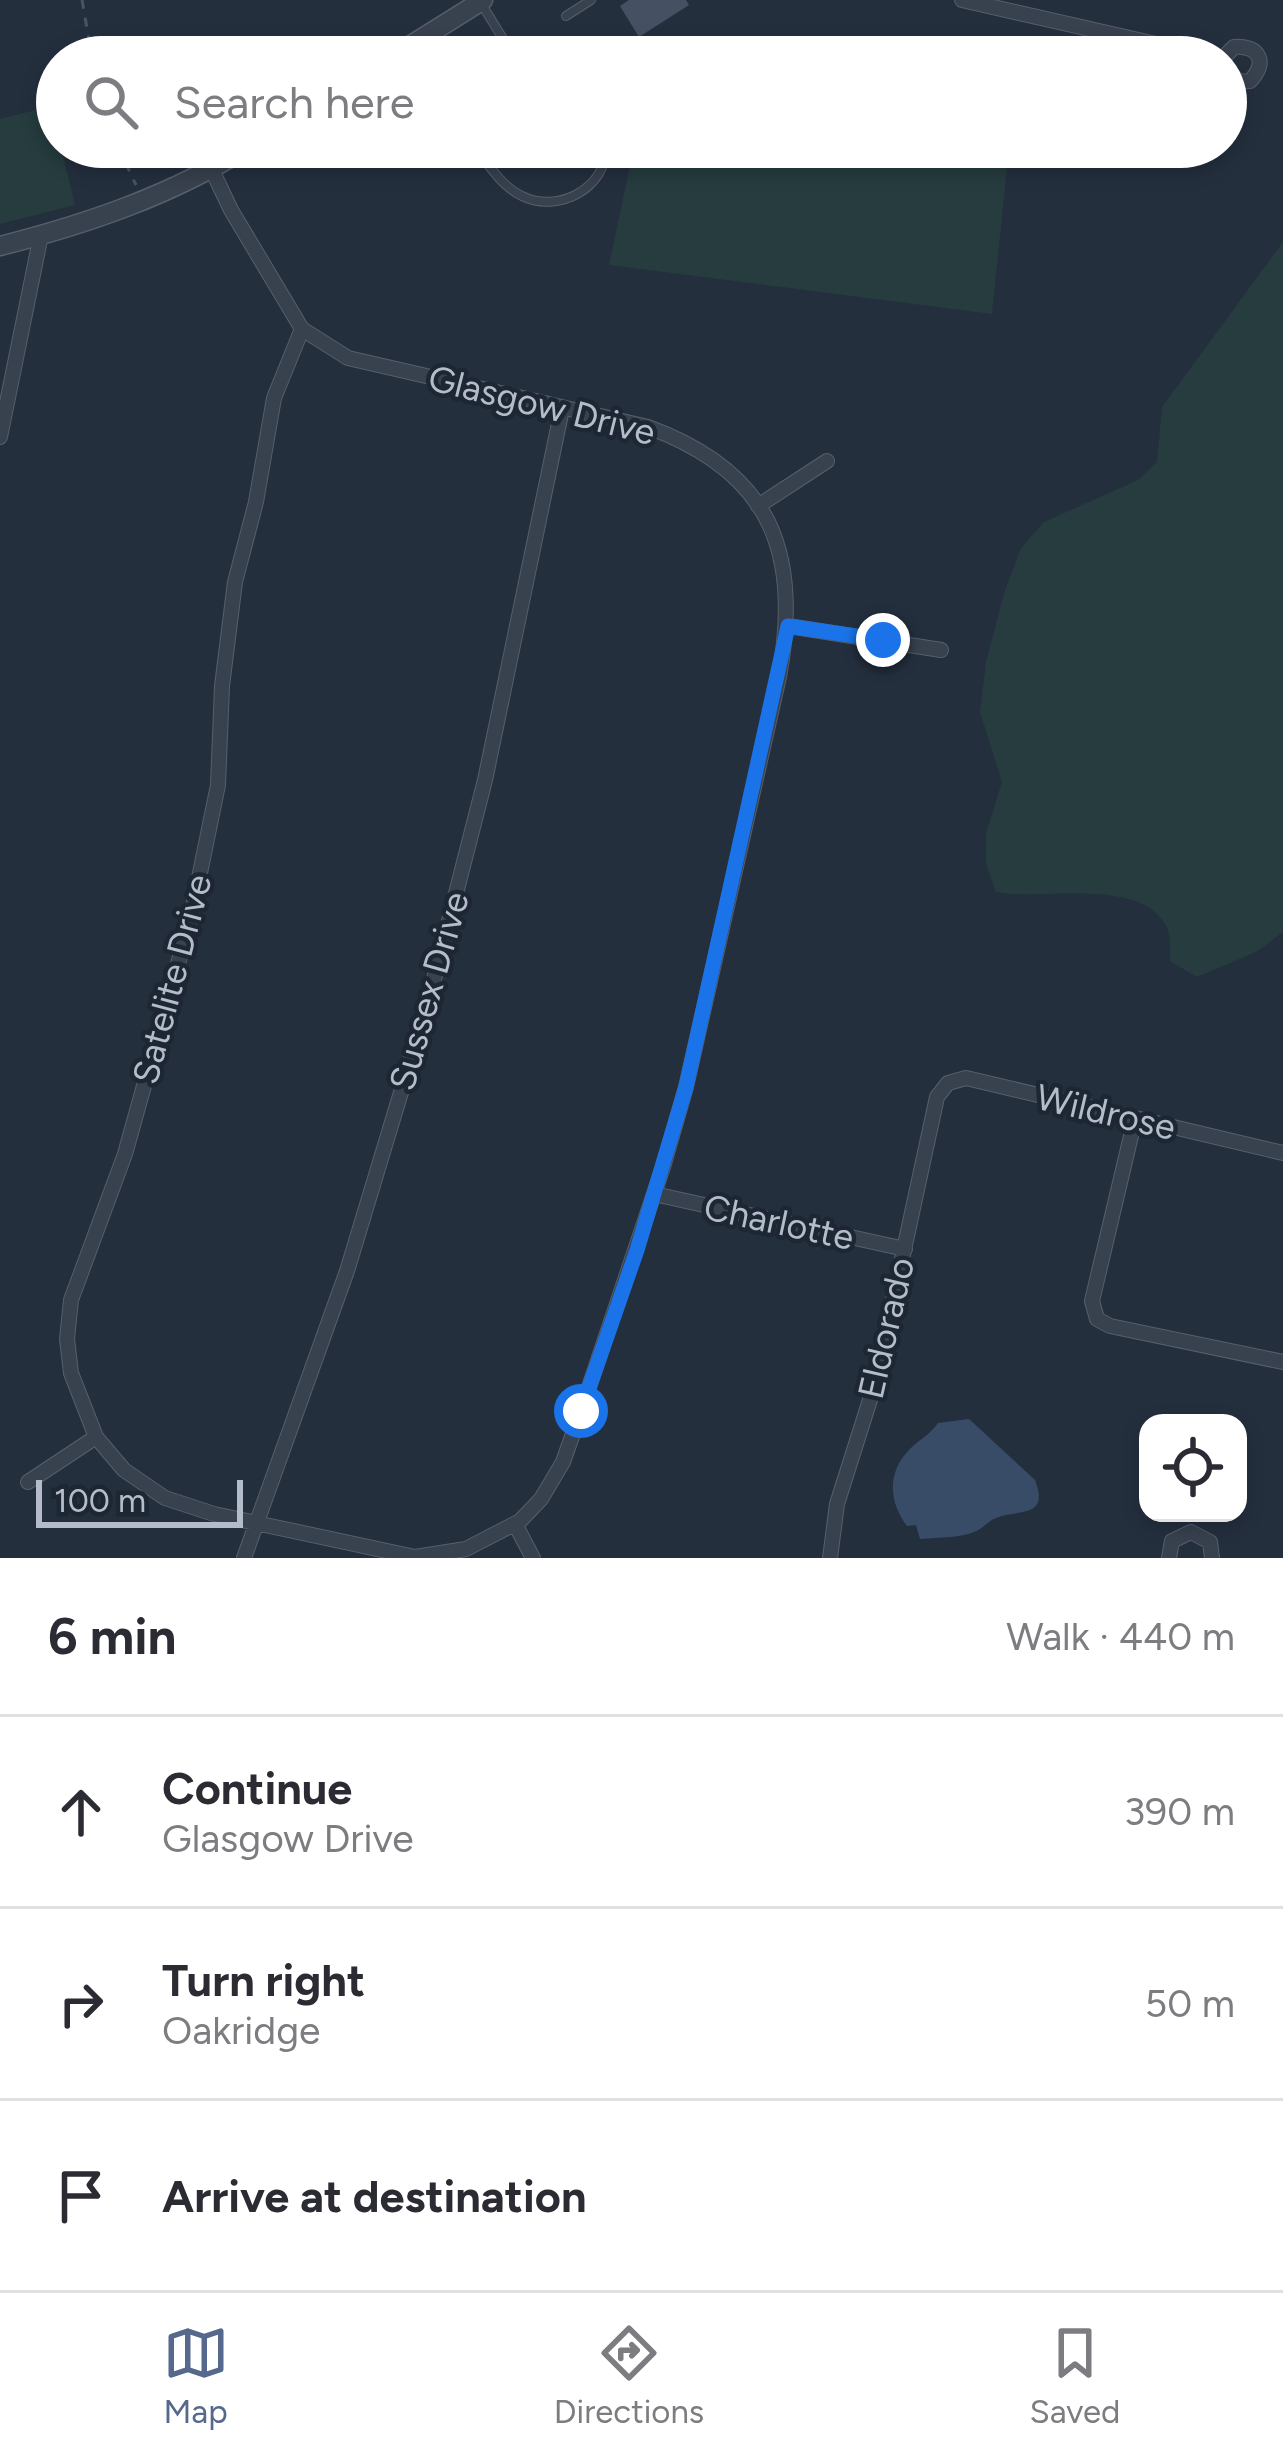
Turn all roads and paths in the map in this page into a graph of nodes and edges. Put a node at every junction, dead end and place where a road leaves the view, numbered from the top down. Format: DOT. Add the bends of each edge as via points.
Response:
graph roads {
  1 [pos="82,0"];
  2 [pos="592,0"];
  3 [pos="962,0"];
  4 [pos="482,1"];
  5 [pos="566,16"];
  6 [pos="88,36"];
  7 [pos="430,36"];
  8 [pos="502,36"];
  9 [pos="1121,36"];
  10 [pos="1247,46"];
  11 [pos="1247,81"];
  12 [pos="128,168"];
  13 [pos="215,168"];
  14 [pos="493,168"];
  15 [pos="604,168"];
  16 [pos="212,170"];
  17 [pos="140,192"];
  18 [pos="41,236"];
  19 [pos="0,246"];
  20 [pos="302,329"];
  21 [pos="562,409"];
  22 [pos="0,437"];
  23 [pos="826,461"];
  24 [pos="758,506"];
  25 [pos="788,626"];
  26 [pos="941,650"];
  27 [pos="938,1097"];
  28 [pos="1135,1118"];
  29 [pos="1283,1153"];
  30 [pos="654,1194"];
  31 [pos="905,1250"];
  32 [pos="1283,1362"];
  33 [pos="96,1437"];
  34 [pos="28,1482"];
  35 [pos="254,1522"];
  36 [pos="514,1524"];
  37 [pos="244,1558"];
  38 [pos="533,1558"];
  39 [pos="830,1558"];
  40 [pos="1169,1558"];
  41 [pos="1212,1558"];
  1 -- 6 [label="path"];
  2 -- 5 [label="lane"];
  3 -- 9 [label="street"];
  4 -- 7 [label="street"];
  4 -- 8 [label="lane"];
  10 -- 11 [label="street" via="1262,61"];
  12 -- 17 [label="path"];
  13 -- 16 [label="street"];
  14 -- 15 [label="lane" via="514,193 544,202 590,187"];
  16 -- 18 [label="street"];
  16 -- 20 [label="street, Glasgow Drive"];
  18 -- 19 [label="street"];
  18 -- 22 [label="street"];
  20 -- 21 [label="street, Glasgow Drive" via="348,358"];
  20 -- 33 [label="street, Satelite Drive" via="274,398 235,582 218,785 191,917 124,1154 70,1300 70,1373"];
  21 -- 24 [label="street, Glasgow Drive" via="691,443 736,477"];
  21 -- 35 [label="street, Sussex Drive" via="485,780 428,1003 347,1271"];
  23 -- 24 [label="street"];
  24 -- 25 [label="street, Glasgow Drive" via="787,576"];
  25 -- 26 [label="street"];
  25 -- 30 [label="street, Glasgow Drive" via="691,1066"];
  27 -- 28 [label="street, Wildrose" via="946,1075"];
  27 -- 31 [label="street, Eldorado"];
  28 -- 29 [label="street, Wildrose"];
  28 -- 32 [label="street" via="1092,1300 1097,1318"];
  30 -- 31 [label="street, Charlotte"];
  30 -- 36 [label="street, Glasgow Drive" via="562,1462 542,1499"];
  31 -- 39 [label="street, Eldorado" via="875,1384 836,1504"];
  33 -- 34 [label="street"];
  33 -- 35 [label="street, Satelite Drive" via="124,1470 165,1498"];
  35 -- 36 [label="street, Glasgow Drive" via="415,1557 466,1549"];
  35 -- 37 [label="street, Sussex Drive"];
  36 -- 38 [label="street"];
  40 -- 41 [label="street" via="1172,1540 1191,1532 1210,1542"];
}
